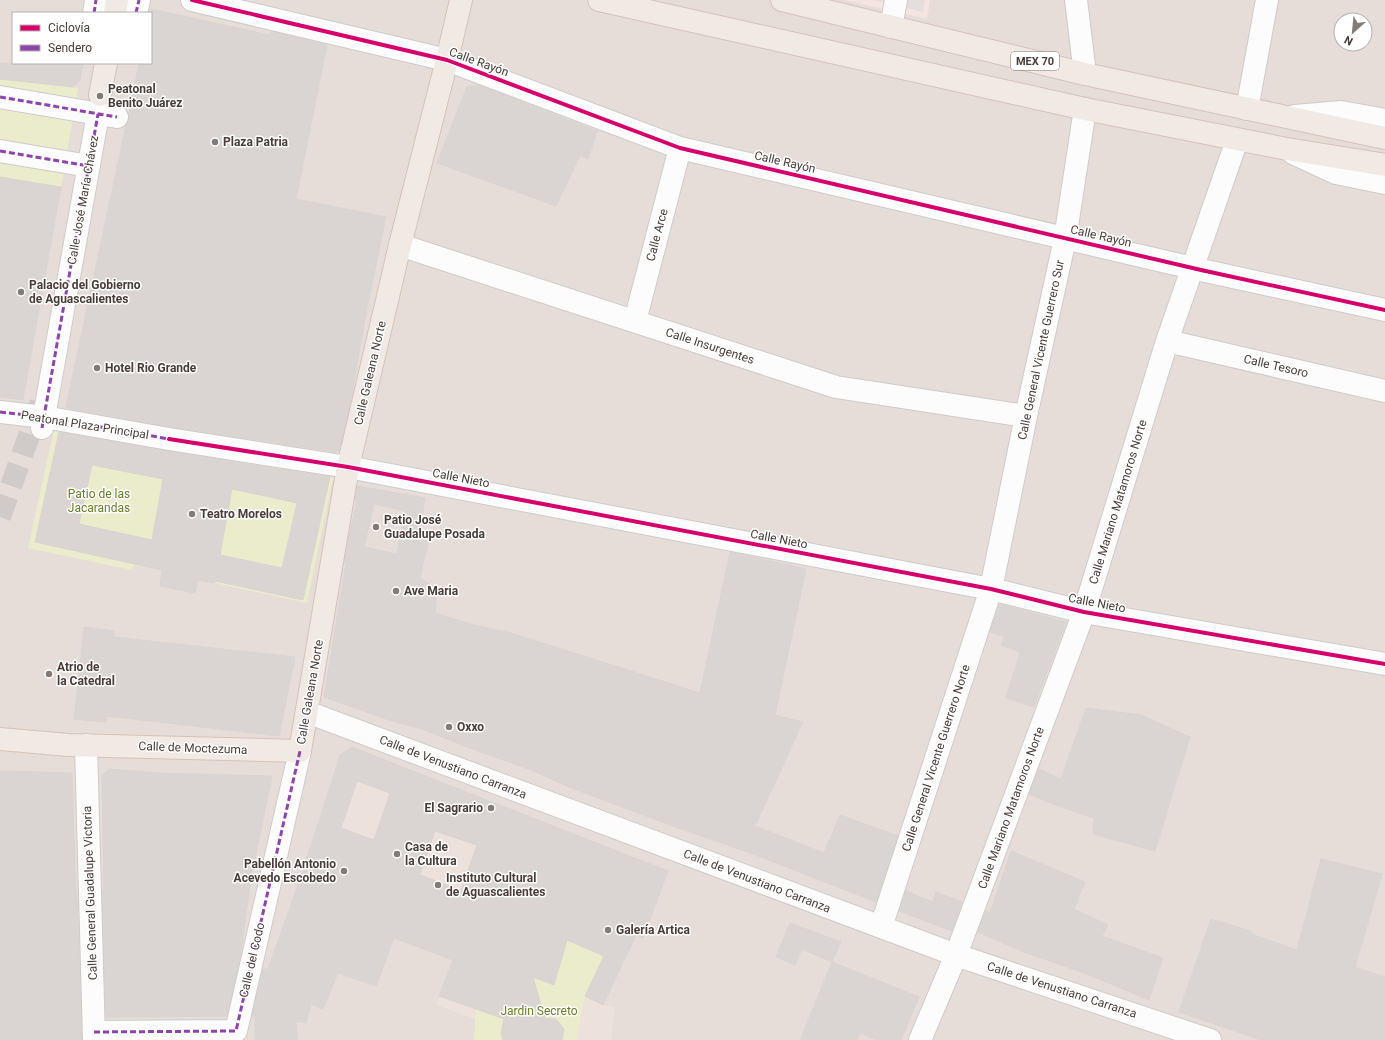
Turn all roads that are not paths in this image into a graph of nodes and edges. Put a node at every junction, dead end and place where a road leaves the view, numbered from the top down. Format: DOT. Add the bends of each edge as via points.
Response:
graph roads {
  1 [pos="96,0"];
  2 [pos="117,0"];
  3 [pos="138,0"];
  4 [pos="192,0"];
  5 [pos="461,0"];
  6 [pos="599,0"];
  7 [pos="782,0"];
  8 [pos="896,0"];
  9 [pos="1076,0"];
  10 [pos="1267,0"];
  11 [pos="94,12"];
  12 [pos="115,12"];
  13 [pos="136,12"];
  14 [pos="891,27"];
  15 [pos="447,60"];
  16 [pos="106,64"];
  17 [pos="1085,74"];
  18 [pos="0,97"];
  19 [pos="105,108"];
  20 [pos="1085,109"];
  21 [pos="1247,109"];
  22 [pos="1288,117"];
  23 [pos="1385,120"];
  24 [pos="1385,138"];
  25 [pos="1237,140"];
  26 [pos="680,148"];
  27 [pos="1287,149"];
  28 [pos="0,151"];
  29 [pos="1385,165"];
  30 [pos="89,166"];
  31 [pos="1385,183"];
  32 [pos="1065,239"];
  33 [pos="400,245"];
  34 [pos="1193,267"];
  35 [pos="1385,310"];
  36 [pos="634,321"];
  37 [pos="1167,341"];
  38 [pos="1385,391"];
  39 [pos="0,412"];
  40 [pos="1026,416"];
  41 [pos="43,422"];
  42 [pos="169,439"];
  43 [pos="348,467"];
  44 [pos="991,589"];
  45 [pos="1084,612"];
  46 [pos="1385,664"];
  47 [pos="307,712"];
  48 [pos="0,739"];
  49 [pos="86,745"];
  50 [pos="300,751"];
  51 [pos="881,927"];
  52 [pos="956,955"];
  53 [pos="94,1036"];
  54 [pos="920,1040"];
  55 [pos="1210,1040"];
  1 -- 11 [label="street"];
  2 -- 12 [label="main road"];
  3 -- 13 [label="street"];
  4 -- 15 [label="street, Calle Rayón"];
  5 -- 15 [label="main road, Calle Galeana Norte"];
  6 -- 20 [label="main road"];
  7 -- 14 [label="main road, MEX 70"];
  8 -- 14 [label="street"];
  9 -- 17 [label="street"];
  10 -- 21 [label="street"];
  14 -- 17 [label="main road, MEX 70"];
  15 -- 26 [label="street, Calle Rayón"];
  15 -- 33 [label="main road, Calle Galeana Norte"];
  16 -- 19 [label="main road"];
  17 -- 21 [label="main road, MEX 70"];
  18 -- 19 [label="street"];
  19 -- 30 [label="street, Calle José María Chávez"];
  20 -- 25 [label="main road"];
  20 -- 32 [label="street, Calle General Vicente Guerrero Sur"];
  21 -- 22 [label="main road, MEX 70"];
  22 -- 23 [label="street, MEX 70" via="1341,112"];
  22 -- 24 [label="main road, MEX 70"];
  25 -- 27 [label="main road"];
  25 -- 34 [label="street, Calle Mariano Matamoros Norte"];
  26 -- 32 [label="street, Calle Rayón"];
  26 -- 36 [label="street, Calle Arce"];
  27 -- 29 [label="main road"];
  27 -- 31 [label="street" via="1336,173"];
  28 -- 30 [label="street"];
  30 -- 41 [label="street, Calle José María Chávez"];
  32 -- 34 [label="street, Calle Rayón"];
  32 -- 40 [label="street, Calle General Vicente Guerrero Sur"];
  33 -- 36 [label="street, Calle Insurgentes"];
  33 -- 43 [label="main road, Calle Galeana Norte"];
  34 -- 35 [label="street, Calle Rayón"];
  34 -- 37 [label="street, Calle Mariano Matamoros Norte"];
  36 -- 40 [label="street, Calle Insurgentes" via="836,387"];
  37 -- 38 [label="street, Calle Tesoro"];
  37 -- 45 [label="street, Calle Mariano Matamoros Norte"];
  39 -- 41 [label="street, Peatonal Plaza Principal"];
  40 -- 44 [label="street, Calle General Vicente Guerrero Sur"];
  41 -- 42 [label="street, Peatonal Plaza Principal"];
  42 -- 43 [label="street, Calle Nieto"];
  43 -- 44 [label="street, Calle Nieto"];
  43 -- 47 [label="main road, Calle Galeana Norte"];
  44 -- 45 [label="street, Calle Nieto"];
  44 -- 51 [label="street, Calle General Vicente Guerrero Norte"];
  45 -- 46 [label="street, Calle Nieto"];
  45 -- 52 [label="street, Calle Mariano Matamoros Norte"];
  47 -- 50 [label="main road, Calle Galeana Norte"];
  47 -- 51 [label="street, Calle de Venustiano Carranza"];
  48 -- 49 [label="main road, Calle de Moctezuma"];
  49 -- 50 [label="main road, Calle de Moctezuma"];
  49 -- 53 [label="street, Calle General Guadalupe Victoria"];
  50 -- 53 [label="street, Calle del Codo" via="236,1031"];
  51 -- 52 [label="street, Calle de Venustiano Carranza"];
  52 -- 54 [label="street, Calle Mariano Matamoros Norte"];
  52 -- 55 [label="street, Calle de Venustiano Carranza"];
}
